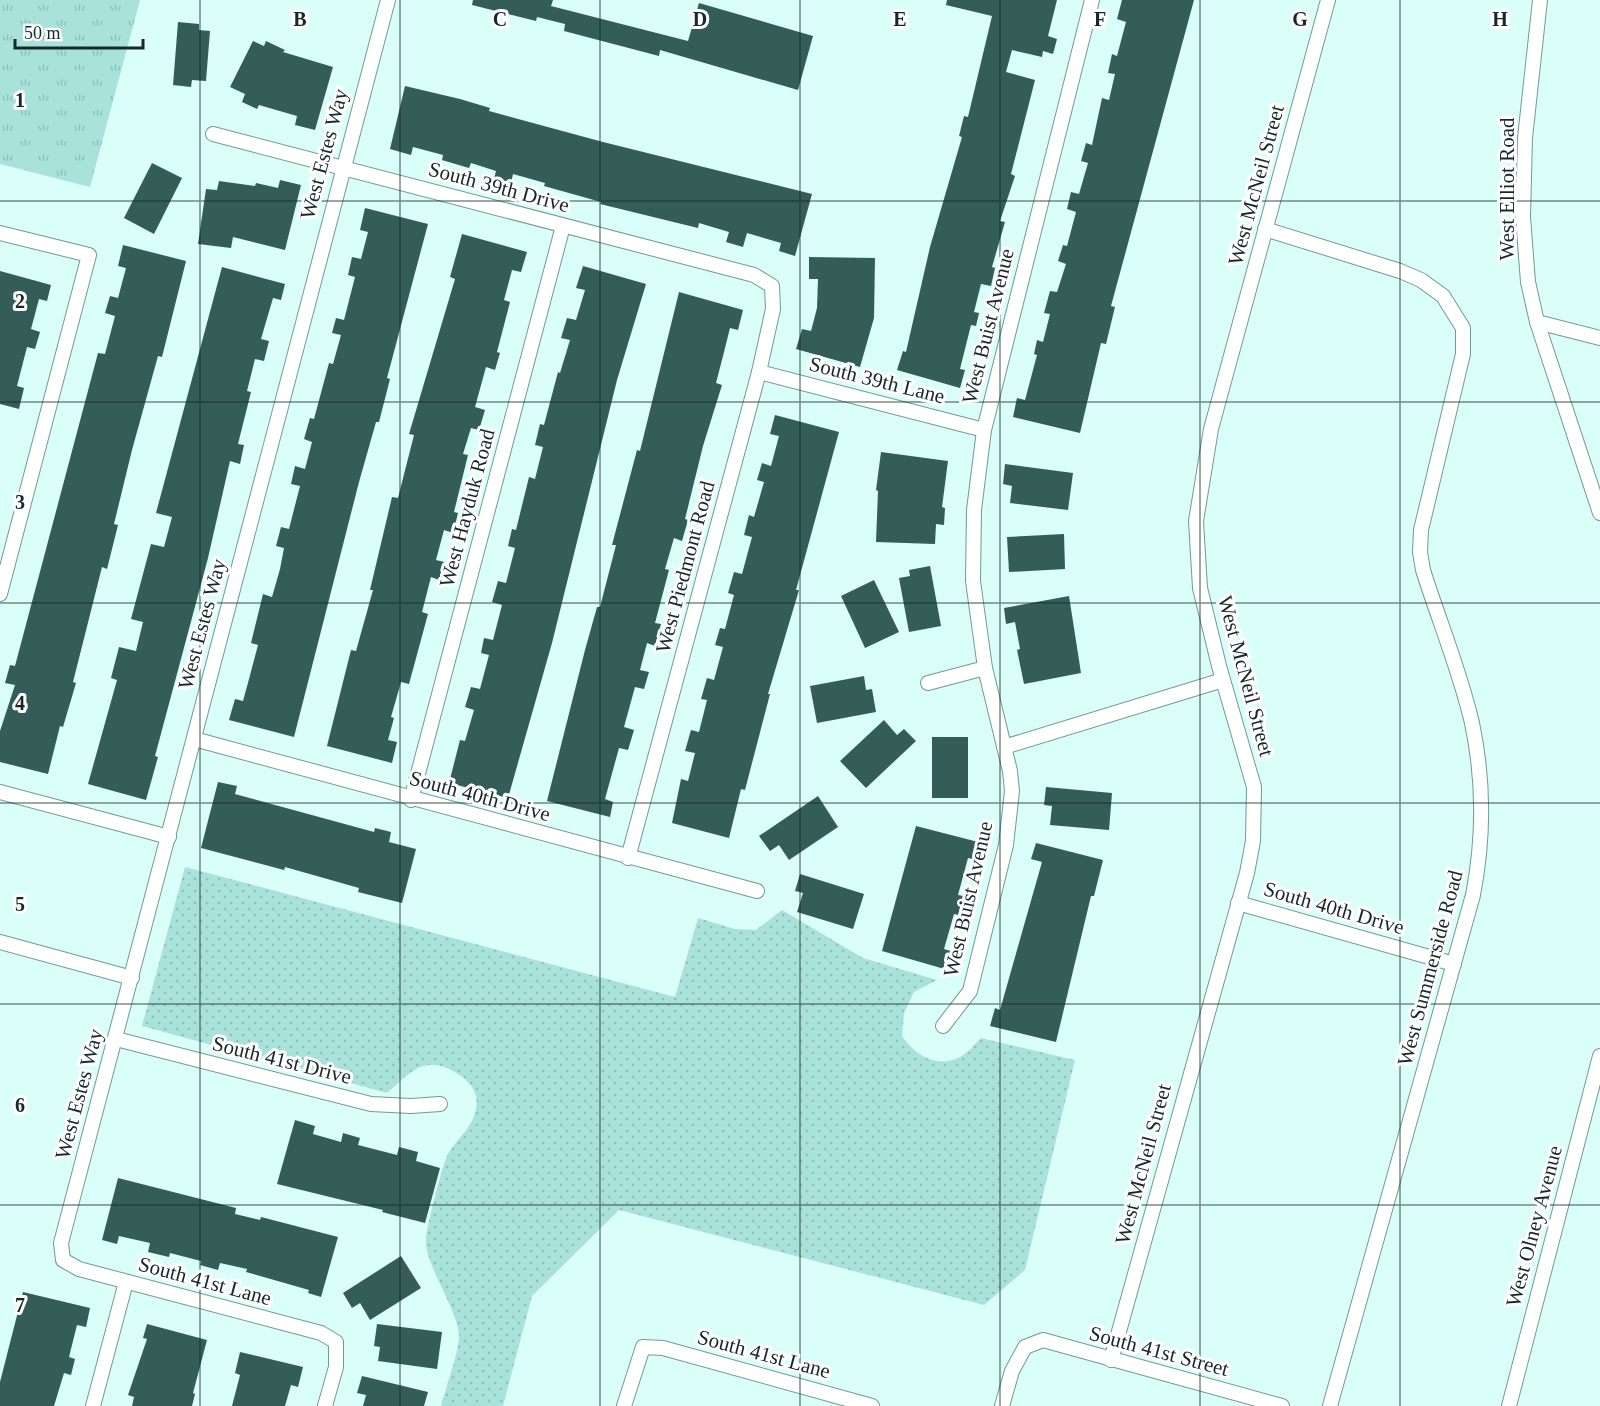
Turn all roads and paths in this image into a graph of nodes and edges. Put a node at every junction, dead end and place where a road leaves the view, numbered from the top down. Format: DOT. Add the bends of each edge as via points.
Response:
graph roads {
  1 [pos="388,0"];
  2 [pos="1092,0"];
  3 [pos="1328,0"];
  4 [pos="1540,0"];
  5 [pos="213,134"];
  6 [pos="342,166"];
  7 [pos="563,226"];
  8 [pos="1265,230"];
  9 [pos="0,233"];
  10 [pos="772,286"];
  11 [pos="1537,322"];
  12 [pos="1600,338"];
  13 [pos="759,372"];
  14 [pos="984,430"];
  15 [pos="1600,513"];
  16 [pos="0,594"];
  17 [pos="985,668"];
  18 [pos="1223,680"];
  19 [pos="928,683"];
  20 [pos="194,739"];
  21 [pos="1004,747"];
  22 [pos="0,792"];
  23 [pos="411,800"];
  24 [pos="169,837"];
  25 [pos="628,858"];
  26 [pos="757,891"];
  27 [pos="1238,903"];
  28 [pos="0,942"];
  29 [pos="1454,964"];
  30 [pos="132,978"];
  31 [pos="943,1026"];
  32 [pos="116,1039"];
  33 [pos="1600,1056"];
  34 [pos="440,1104"];
  35 [pos="63,1260"];
  36 [pos="126,1282"];
  37 [pos="1112,1360"];
  38 [pos="864,1405"];
  39 [pos="93,1406"];
  40 [pos="325,1406"];
  41 [pos="624,1406"];
  42 [pos="1002,1406"];
  43 [pos="1282,1406"];
  44 [pos="1330,1406"];
  45 [pos="1509,1406"];
  1 -- 6 [label="street, West Estes Way"];
  2 -- 14 [label="street, West Buist Avenue"];
  3 -- 8 [label="street, West McNeil Street"];
  4 -- 11 [label="street, West Elliot Road" via="1525,138 1523,217 1528,282"];
  5 -- 6 [label="street, South 39th Drive"];
  6 -- 7 [label="street, South 39th Drive"];
  6 -- 20 [label="street, West Estes Way"];
  7 -- 10 [label="street, South 39th Drive" via="754,275"];
  7 -- 23 [label="street, West Hayduk Road"];
  8 -- 18 [label="street, West McNeil Street" via="1211,429 1196,521 1200,588"];
  8 -- 29 [label="street, West Summerside Road" via="1400,270 1421,280 1443,296 1463,328 1463,354 1421,530 1420,552 1472,724 1480,780 1482,824 1473,895"];
  9 -- 16 [label="street" via="89,255"];
  10 -- 13 [label="street, West Piedmont Road" via="773,309"];
  11 -- 12 [label="street"];
  11 -- 15 [label="street, West Elliot Road"];
  13 -- 14 [label="street, South 39th Lane"];
  13 -- 25 [label="street, West Piedmont Road"];
  14 -- 17 [label="street, West Buist Avenue" via="974,510 973,581"];
  17 -- 19 [label="street"];
  17 -- 21 [label="street, West Buist Avenue"];
  18 -- 21 [label="street"];
  18 -- 27 [label="street, West McNeil Street" via="1254,787 1253,841"];
  20 -- 23 [label="street, South 40th Drive"];
  20 -- 24 [label="street, West Estes Way"];
  21 -- 31 [label="street, West Buist Avenue" via="1012,791 1006,845 970,991"];
  22 -- 24 [label="street"];
  23 -- 25 [label="street, South 40th Drive"];
  24 -- 30 [label="street, West Estes Way"];
  25 -- 26 [label="street, South 40th Drive"];
  27 -- 29 [label="street, South 40th Drive"];
  27 -- 37 [label="street, West McNeil Street"];
  28 -- 30 [label="street"];
  29 -- 44 [label="street, West Summerside Road"];
  30 -- 32 [label="street, West Estes Way"];
  32 -- 34 [label="street, South 41st Drive" via="371,1104"];
  32 -- 35 [label="street, West Estes Way" via="61,1243"];
  33 -- 45 [label="street, West Olney Avenue"];
  35 -- 36 [label="street, South 41st Lane" via="78,1269"];
  36 -- 39 [label="street"];
  36 -- 40 [label="street, South 41st Lane" via="321,1333 336,1342 336,1367"];
  37 -- 42 [label="street, South 41st Street" via="1043,1340 1025,1347 1012,1371"];
  37 -- 43 [label="street, South 41st Street"];
  38 -- 41 [label="street, South 41st Lane" via="663,1348 643,1347"];
}
